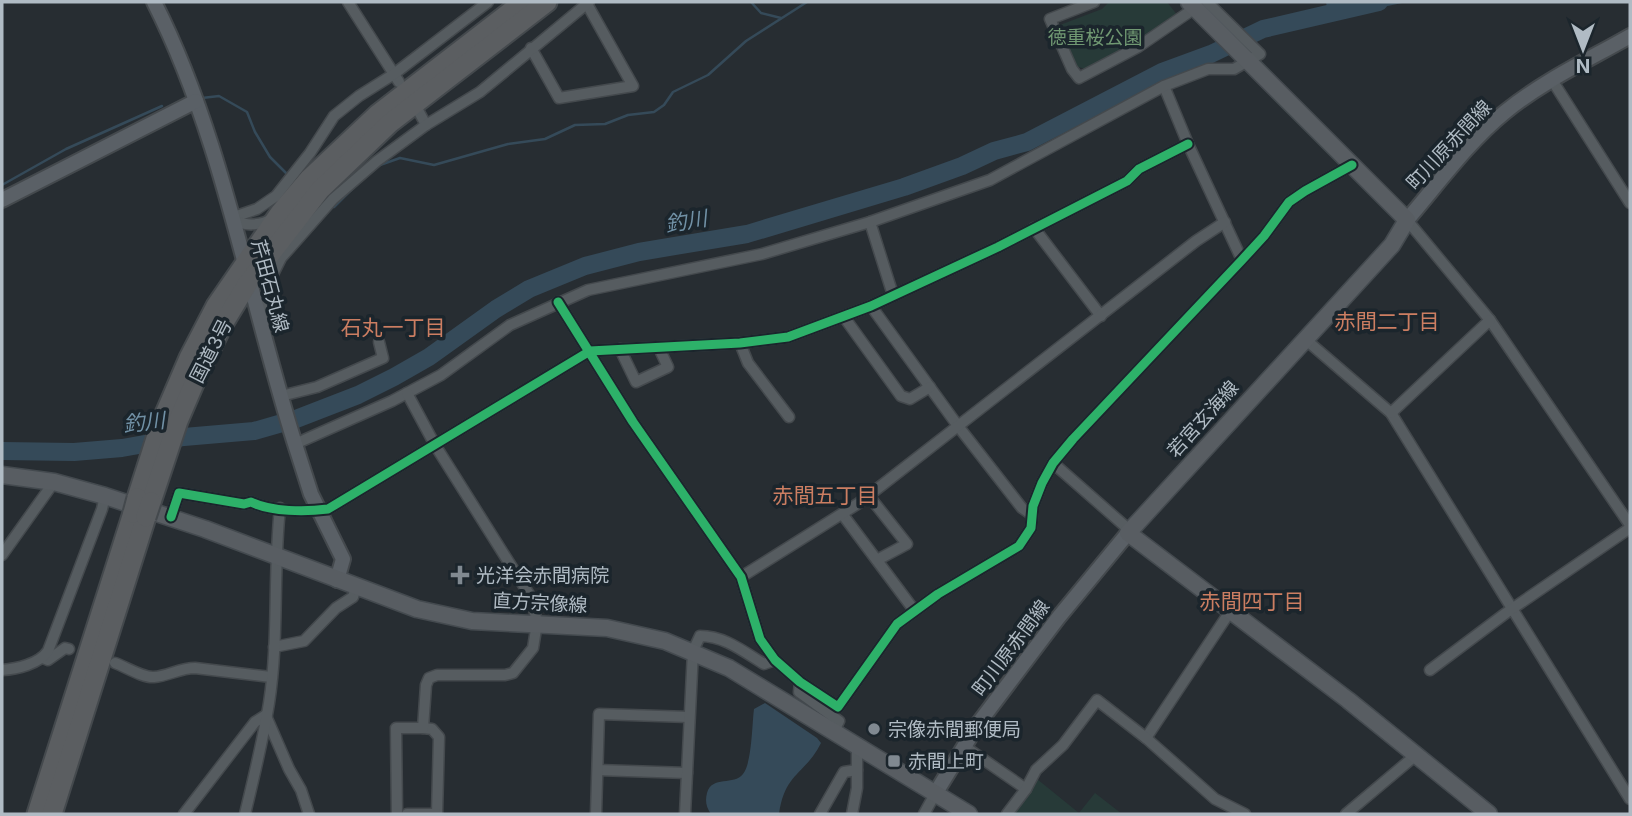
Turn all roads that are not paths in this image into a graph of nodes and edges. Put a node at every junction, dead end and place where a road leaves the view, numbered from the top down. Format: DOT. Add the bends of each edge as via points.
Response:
graph roads {
  1 [pos="154,2"];
  2 [pos="348,2"];
  3 [pos="488,2"];
  4 [pos="523,2"];
  5 [pos="547,2"];
  6 [pos="1094,2"];
  7 [pos="588,3"];
  8 [pos="1197,4"];
  9 [pos="1630,36"];
  10 [pos="531,48"];
  11 [pos="1250,57"];
  12 [pos="396,78"];
  13 [pos="1552,80"];
  14 [pos="1164,86"];
  15 [pos="196,101"];
  16 [pos="418,110"];
  17 [pos="426,125"];
  18 [pos="1188,144"];
  19 [pos="1352,165"];
  20 [pos="2,200"];
  21 [pos="1630,202"];
  22 [pos="280,213"];
  23 [pos="231,218"];
  24 [pos="1407,220"];
  25 [pos="870,222"];
  26 [pos="1224,222"];
  27 [pos="1034,228"];
  28 [pos="1242,260"];
  29 [pos="246,274"];
  30 [pos="893,295"];
  31 [pos="558,302"];
  32 [pos="871,306"];
  33 [pos="1101,316"];
  34 [pos="844,317"];
  35 [pos="1490,320"];
  36 [pos="260,322"];
  37 [pos="1305,338"];
  38 [pos="379,342"];
  39 [pos="740,343"];
  40 [pos="659,348"];
  41 [pos="620,349"];
  42 [pos="590,351"];
  43 [pos="930,387"];
  44 [pos="407,393"];
  45 [pos="281,396"];
  46 [pos="1391,413"];
  47 [pos="789,417"];
  48 [pos="958,426"];
  49 [pos="294,442"];
  50 [pos="435,445"];
  51 [pos="1053,463"];
  52 [pos="2,475"];
  53 [pos="54,482"];
  54 [pos="105,496"];
  55 [pos="869,496"];
  56 [pos="142,508"];
  57 [pos="281,508"];
  58 [pos="319,510"];
  59 [pos="843,515"];
  60 [pos="1032,515"];
  61 [pos="171,517"];
  62 [pos="1630,527"];
  63 [pos="1128,533"];
  64 [pos="2,555"];
  65 [pos="278,558"];
  66 [pos="877,560"];
  67 [pos="741,577"];
  68 [pos="337,580"];
  69 [pos="356,587"];
  70 [pos="914,610"];
  71 [pos="1231,610"];
  72 [pos="1512,611"];
  73 [pos="537,623"];
  74 [pos="274,647"];
  75 [pos="69,649"];
  76 [pos="693,652"];
  77 [pos="43,658"];
  78 [pos="775,660"];
  79 [pos="115,663"];
  80 [pos="2,670"];
  81 [pos="1430,670"];
  82 [pos="271,677"];
  83 [pos="800,682"];
  84 [pos="266,715"];
  85 [pos="689,717"];
  86 [pos="423,728"];
  87 [pos="834,733"];
  88 [pos="1146,738"];
  89 [pos="964,746"];
  90 [pos="857,748"];
  91 [pos="1416,755"];
  92 [pos="598,770"];
  93 [pos="858,770"];
  94 [pos="687,773"];
  95 [pos="1026,789"];
  96 [pos="935,794"];
  97 [pos="1630,799"];
  98 [pos="37,814"];
  99 [pos="52,814"];
  100 [pos="184,814"];
  101 [pos="245,814"];
  102 [pos="309,814"];
  103 [pos="397,814"];
  104 [pos="407,814"];
  105 [pos="437,814"];
  106 [pos="596,814"];
  107 [pos="685,814"];
  108 [pos="820,814"];
  109 [pos="852,814"];
  110 [pos="924,814"];
  111 [pos="969,814"];
  112 [pos="1007,814"];
  113 [pos="1245,814"];
  114 [pos="1346,814"];
  115 [pos="1489,814"];
  1 -- 15 [label="main road, 芹田石丸線"];
  2 -- 12 [label="street"];
  3 -- 12 [label="street"];
  4 -- 22 [label="highway, 国道3号" via="378,114"];
  5 -- 29 [label="highway, 国道3号" via="390,123 320,190"];
  6 -- 8 [label="street" via="1050,19 1079,78 1144,43"];
  7 -- 10 [label="street"];
  7 -- 10 [label="street" via="633,86 559,98"];
  8 -- 11 [label="main road"];
  9 -- 13 [label="main road, 町川原赤間線"];
  10 -- 17 [label="street" via="480,92"];
  11 -- 14 [label="street" via="1234,69 1208,69"];
  11 -- 19 [label="main road"];
  12 -- 23 [label="street" via="359,96 334,116 276,195 257,209"];
  13 -- 21 [label="street"];
  13 -- 24 [label="main road, 町川原赤間線" via="1504,113 1479,137"];
  14 -- 18 [label="street"];
  14 -- 25 [label="street" via="990,180"];
  15 -- 20 [label="main road"];
  15 -- 23 [label="main road, 芹田石丸線"];
  16 -- 17 [label="street"];
  17 -- 36 [label="street" via="332,199 281,258 269,282 266,315"];
  18 -- 26 [label="street"];
  18 -- 27 [label="street"];
  19 -- 24 [label="main road"];
  19 -- 28 [label="street" via="1289,202"];
  22 -- 23 [label="street" via="269,222 249,225"];
  22 -- 29 [label="highway, 国道3号"];
  23 -- 29 [label="main road, 芹田石丸線"];
  24 -- 35 [label="street"];
  24 -- 37 [label="main road, 若宮玄海線" via="1392,245"];
  25 -- 30 [label="street"];
  25 -- 31 [label="street" via="762,254 601,287"];
  26 -- 28 [label="street"];
  26 -- 33 [label="street"];
  27 -- 30 [label="street"];
  27 -- 33 [label="street"];
  28 -- 51 [label="street"];
  29 -- 36 [label="main road, 芹田石丸線"];
  29 -- 56 [label="highway, 国道3号" via="169,422"];
  30 -- 32 [label="street"];
  31 -- 42 [label="street"];
  31 -- 44 [label="street" via="510,326"];
  32 -- 34 [label="street"];
  32 -- 43 [label="street"];
  33 -- 48 [label="street"];
  34 -- 39 [label="street" via="788,337"];
  34 -- 43 [label="street" via="901,396 910,399"];
  35 -- 46 [label="street"];
  35 -- 62 [label="street"];
  36 -- 45 [label="main road, 芹田石丸線"];
  37 -- 46 [label="street"];
  37 -- 63 [label="main road, 若宮玄海線"];
  38 -- 45 [label="street" via="383,358 317,387"];
  39 -- 40 [label="street"];
  39 -- 47 [label="street" via="748,363"];
  40 -- 41 [label="street"];
  40 -- 41 [label="street" via="668,367 636,382"];
  41 -- 42 [label="street"];
  42 -- 50 [label="street"];
  42 -- 67 [label="street" via="633,422"];
  43 -- 48 [label="street"];
  44 -- 49 [label="street"];
  44 -- 50 [label="street"];
  45 -- 49 [label="main road, 芹田石丸線"];
  46 -- 72 [label="street"];
  48 -- 55 [label="street"];
  48 -- 60 [label="street"];
  49 -- 58 [label="main road, 芹田石丸線"];
  50 -- 58 [label="street" via="328,509"];
  50 -- 73 [label="street" via="532,599"];
  51 -- 60 [label="street"];
  51 -- 63 [label="street"];
  52 -- 53 [label="main road, 直方宗像線"];
  53 -- 54 [label="main road, 直方宗像線"];
  53 -- 64 [label="street"];
  54 -- 61 [label="main road, 直方宗像線"];
  54 -- 77 [label="street"];
  55 -- 59 [label="street"];
  55 -- 66 [label="street" via="906,544"];
  56 -- 98 [label="highway, 国道3号"];
  56 -- 99 [label="highway, 国道3号"];
  57 -- 58 [label="street"];
  57 -- 61 [label="street" via="179,493"];
  57 -- 65 [label="street"];
  58 -- 68 [label="main road, 芹田石丸線" via="343,559"];
  59 -- 66 [label="street"];
  59 -- 67 [label="street"];
  60 -- 70 [label="street" via="1031,527 1019,546"];
  61 -- 65 [label="main road, 直方宗像線"];
  62 -- 72 [label="street"];
  63 -- 71 [label="main road"];
  63 -- 89 [label="main road, 町川原赤間線" via="1058,618"];
  65 -- 68 [label="main road, 直方宗像線"];
  65 -- 74 [label="street"];
  66 -- 70 [label="street"];
  67 -- 78 [label="street" via="760,639"];
  68 -- 69 [label="main road, 直方宗像線"];
  69 -- 73 [label="main road, 直方宗像線" via="447,616"];
  69 -- 74 [label="street" via="353,597 304,641"];
  70 -- 83 [label="street" via="897,624 838,707"];
  71 -- 88 [label="street"];
  71 -- 91 [label="main road"];
  72 -- 81 [label="street"];
  72 -- 97 [label="street"];
  73 -- 76 [label="main road, 直方宗像線" via="607,628"];
  73 -- 86 [label="street" via="533,648 513,673 429,678"];
  74 -- 82 [label="street"];
  75 -- 77 [label="street" via="48,660"];
  76 -- 78 [label="street" via="700,636 709,636 764,664"];
  76 -- 85 [label="street"];
  76 -- 87 [label="main road, 直方宗像線" via="729,668"];
  77 -- 80 [label="street"];
  78 -- 83 [label="street"];
  79 -- 82 [label="street" via="149,677 195,668"];
  82 -- 84 [label="street"];
  83 -- 87 [label="street" via="799,692 839,721"];
  84 -- 100 [label="street" via="255,722"];
  84 -- 101 [label="street"];
  84 -- 102 [label="street"];
  85 -- 92 [label="street" via="599,714"];
  85 -- 94 [label="street"];
  86 -- 103 [label="street" via="396,727"];
  86 -- 105 [label="street" via="432,729 439,737"];
  87 -- 90 [label="main road, 直方宗像線"];
  88 -- 95 [label="street" via="1097,700 1063,745 1036,770"];
  88 -- 113 [label="street" via="1215,799"];
  89 -- 95 [label="street"];
  89 -- 96 [label="main road, 町川原赤間線"];
  90 -- 93 [label="street"];
  90 -- 96 [label="main road, 直方宗像線"];
  91 -- 114 [label="street"];
  91 -- 115 [label="main road"];
  92 -- 94 [label="street"];
  92 -- 106 [label="street"];
  93 -- 108 [label="street" via="844,772"];
  93 -- 109 [label="street"];
  94 -- 107 [label="street"];
  95 -- 112 [label="street"];
  96 -- 110 [label="street"];
  96 -- 111 [label="main road, 直方宗像線"];
  104 -- 105 [label="street"];
}
